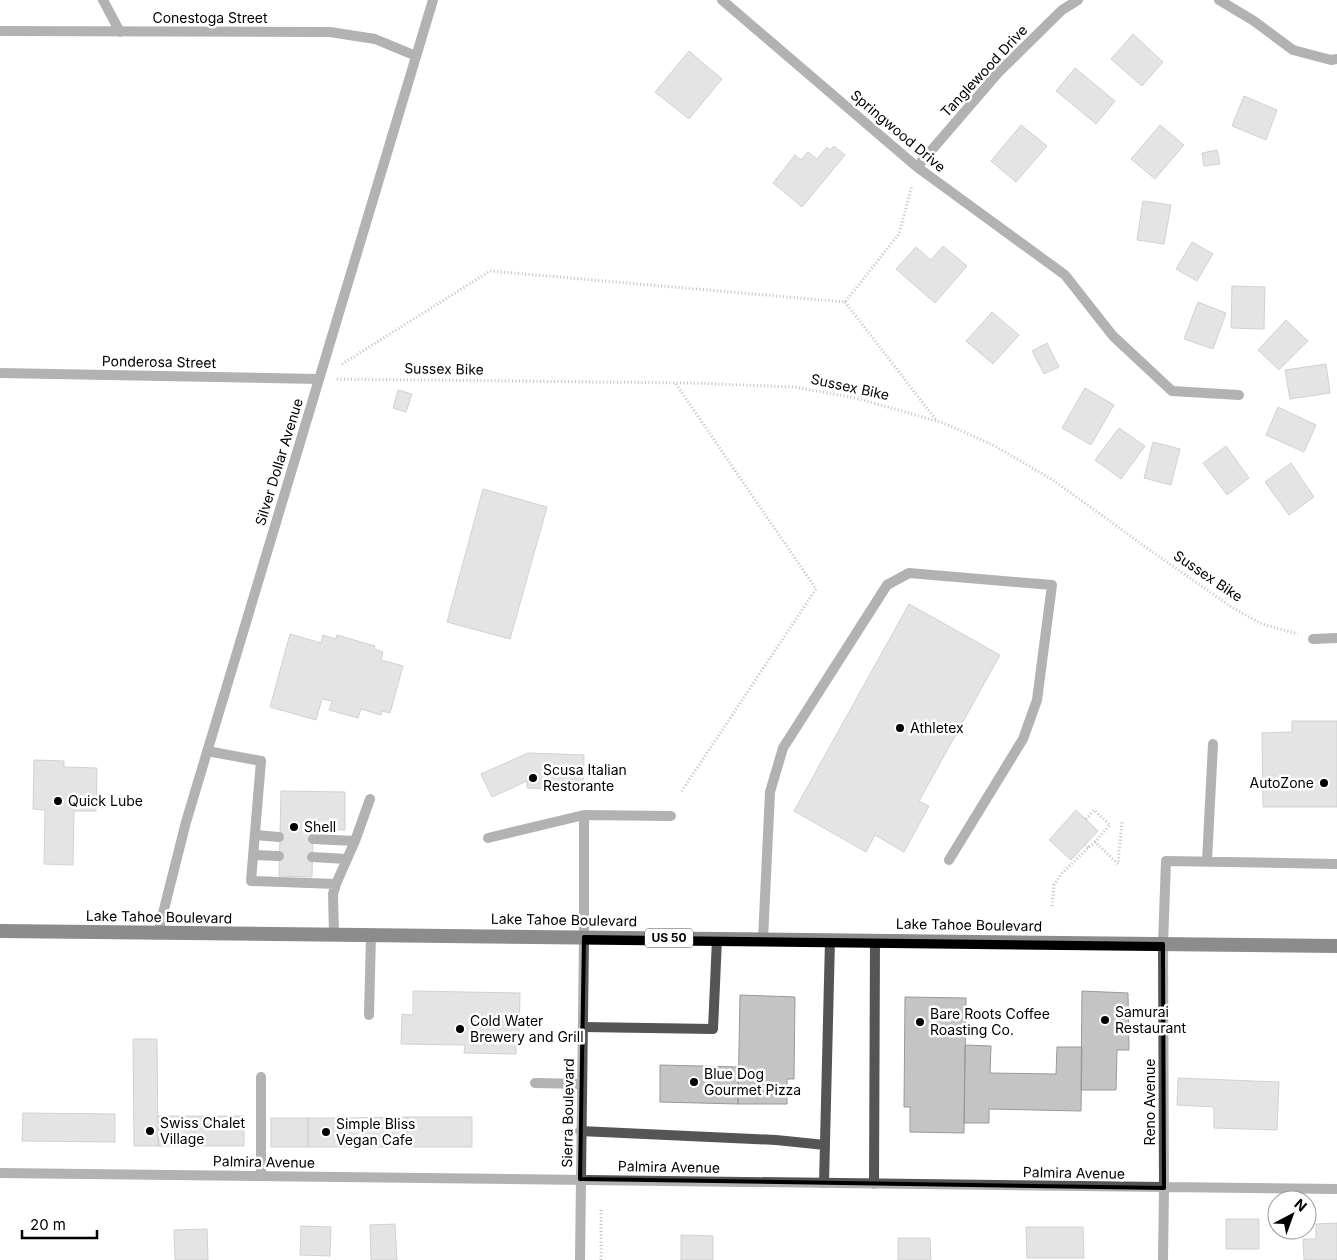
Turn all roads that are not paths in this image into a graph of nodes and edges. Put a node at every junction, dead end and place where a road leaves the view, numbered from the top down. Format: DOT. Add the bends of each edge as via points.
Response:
graph roads {
  1 [pos="103,0"];
  2 [pos="433,0"];
  3 [pos="722,0"];
  4 [pos="1078,0"];
  5 [pos="1219,0"];
  6 [pos="0,31"];
  7 [pos="120,32"];
  8 [pos="416,56"];
  9 [pos="1337,59"];
  10 [pos="917,167"];
  11 [pos="0,373"];
  12 [pos="318,379"];
  13 [pos="1239,395"];
  14 [pos="1313,638"];
  15 [pos="1337,638"];
  16 [pos="1213,744"];
  17 [pos="207,751"];
  18 [pos="370,799"];
  19 [pos="584,815"];
  20 [pos="671,816"];
  21 [pos="255,835"];
  22 [pos="280,837"];
  23 [pos="488,838"];
  24 [pos="313,839"];
  25 [pos="355,841"];
  26 [pos="253,855"];
  27 [pos="279,856"];
  28 [pos="312,858"];
  29 [pos="347,859"];
  30 [pos="949,860"];
  31 [pos="1207,862"];
  32 [pos="1337,864"];
  33 [pos="336,884"];
  34 [pos="0,931"];
  35 [pos="158,933"];
  36 [pos="334,935"];
  37 [pos="371,935"];
  38 [pos="584,937"];
  39 [pos="717,938"];
  40 [pos="763,939"];
  41 [pos="830,940"];
  42 [pos="876,941"];
  43 [pos="1163,944"];
  44 [pos="1337,946"];
  45 [pos="369,1015"];
  46 [pos="582,1027"];
  47 [pos="261,1076"];
  48 [pos="535,1083"];
  49 [pos="582,1084"];
  50 [pos="580,1131"];
  51 [pos="825,1145"];
  52 [pos="0,1173"];
  53 [pos="261,1176"];
  54 [pos="580,1179"];
  55 [pos="824,1183"];
  56 [pos="874,1184"];
  57 [pos="1164,1188"];
  58 [pos="1337,1189"];
  59 [pos="580,1260"];
  60 [pos="1163,1260"];
  1 -- 7 [label="street"];
  2 -- 8 [label="street, Silver Dollar Avenue"];
  3 -- 10 [label="street, Springwood Drive"];
  4 -- 10 [label="street, Tanglewood Drive" via="1062,10 998,73"];
  5 -- 9 [label="street" via="1293,50"];
  6 -- 7 [label="street, Conestoga Street"];
  7 -- 8 [label="street, Conestoga Street" via="330,32 375,39"];
  8 -- 12 [label="street, Silver Dollar Avenue"];
  10 -- 13 [label="street, Springwood Drive" via="1065,275 1114,336 1172,391"];
  11 -- 12 [label="street, Ponderosa Street"];
  12 -- 17 [label="street, Silver Dollar Avenue"];
  14 -- 15 [label="street"];
  16 -- 31 [label="street"];
  17 -- 21 [label="street" via="261,761"];
  17 -- 35 [label="street, Silver Dollar Avenue"];
  18 -- 25 [label="street"];
  19 -- 20 [label="street"];
  19 -- 23 [label="street"];
  19 -- 38 [label="street, Sierra Boulevard"];
  21 -- 22 [label="street"];
  21 -- 26 [label="street"];
  24 -- 25 [label="street"];
  25 -- 29 [label="street"];
  26 -- 27 [label="street"];
  26 -- 33 [label="street" via="251,881"];
  28 -- 29 [label="street"];
  29 -- 33 [label="street"];
  30 -- 40 [label="street" via="1023,739 1037,700 1052,585 909,573 887,586 783,748 770,792"];
  31 -- 32 [label="street"];
  31 -- 43 [label="street, Reno Avenue" via="1166,861"];
  33 -- 36 [label="street" via="333,894"];
  34 -- 35 [label="highway, Lake Tahoe Boulevard / US 50"];
  35 -- 36 [label="highway, Lake Tahoe Boulevard / US 50"];
  36 -- 37 [label="highway, Lake Tahoe Boulevard / US 50"];
  37 -- 38 [label="highway, Lake Tahoe Boulevard / US 50"];
  37 -- 45 [label="street"];
  38 -- 39 [label="highway, Lake Tahoe Boulevard / US 50"];
  38 -- 46 [label="street, Sierra Boulevard"];
  39 -- 40 [label="highway, Lake Tahoe Boulevard / US 50"];
  39 -- 46 [label="street" via="713,1029"];
  40 -- 41 [label="highway, Lake Tahoe Boulevard / US 50"];
  41 -- 42 [label="highway, Lake Tahoe Boulevard / US 50"];
  41 -- 51 [label="street"];
  42 -- 43 [label="highway, Lake Tahoe Boulevard / US 50"];
  42 -- 56 [label="street"];
  43 -- 44 [label="highway, Lake Tahoe Boulevard / US 50"];
  43 -- 57 [label="street, Reno Avenue"];
  46 -- 49 [label="street, Sierra Boulevard"];
  47 -- 53 [label="street"];
  48 -- 49 [label="street"];
  49 -- 50 [label="street, Sierra Boulevard"];
  50 -- 51 [label="street"];
  50 -- 54 [label="street, Sierra Boulevard"];
  51 -- 55 [label="street"];
  52 -- 53 [label="street, Palmira Avenue"];
  53 -- 54 [label="street, Palmira Avenue"];
  54 -- 55 [label="street, Palmira Avenue"];
  54 -- 59 [label="street, Sierra Boulevard"];
  55 -- 56 [label="street, Palmira Avenue"];
  56 -- 57 [label="street, Palmira Avenue"];
  57 -- 58 [label="street, Palmira Avenue"];
  57 -- 60 [label="street, Reno Avenue"];
}
